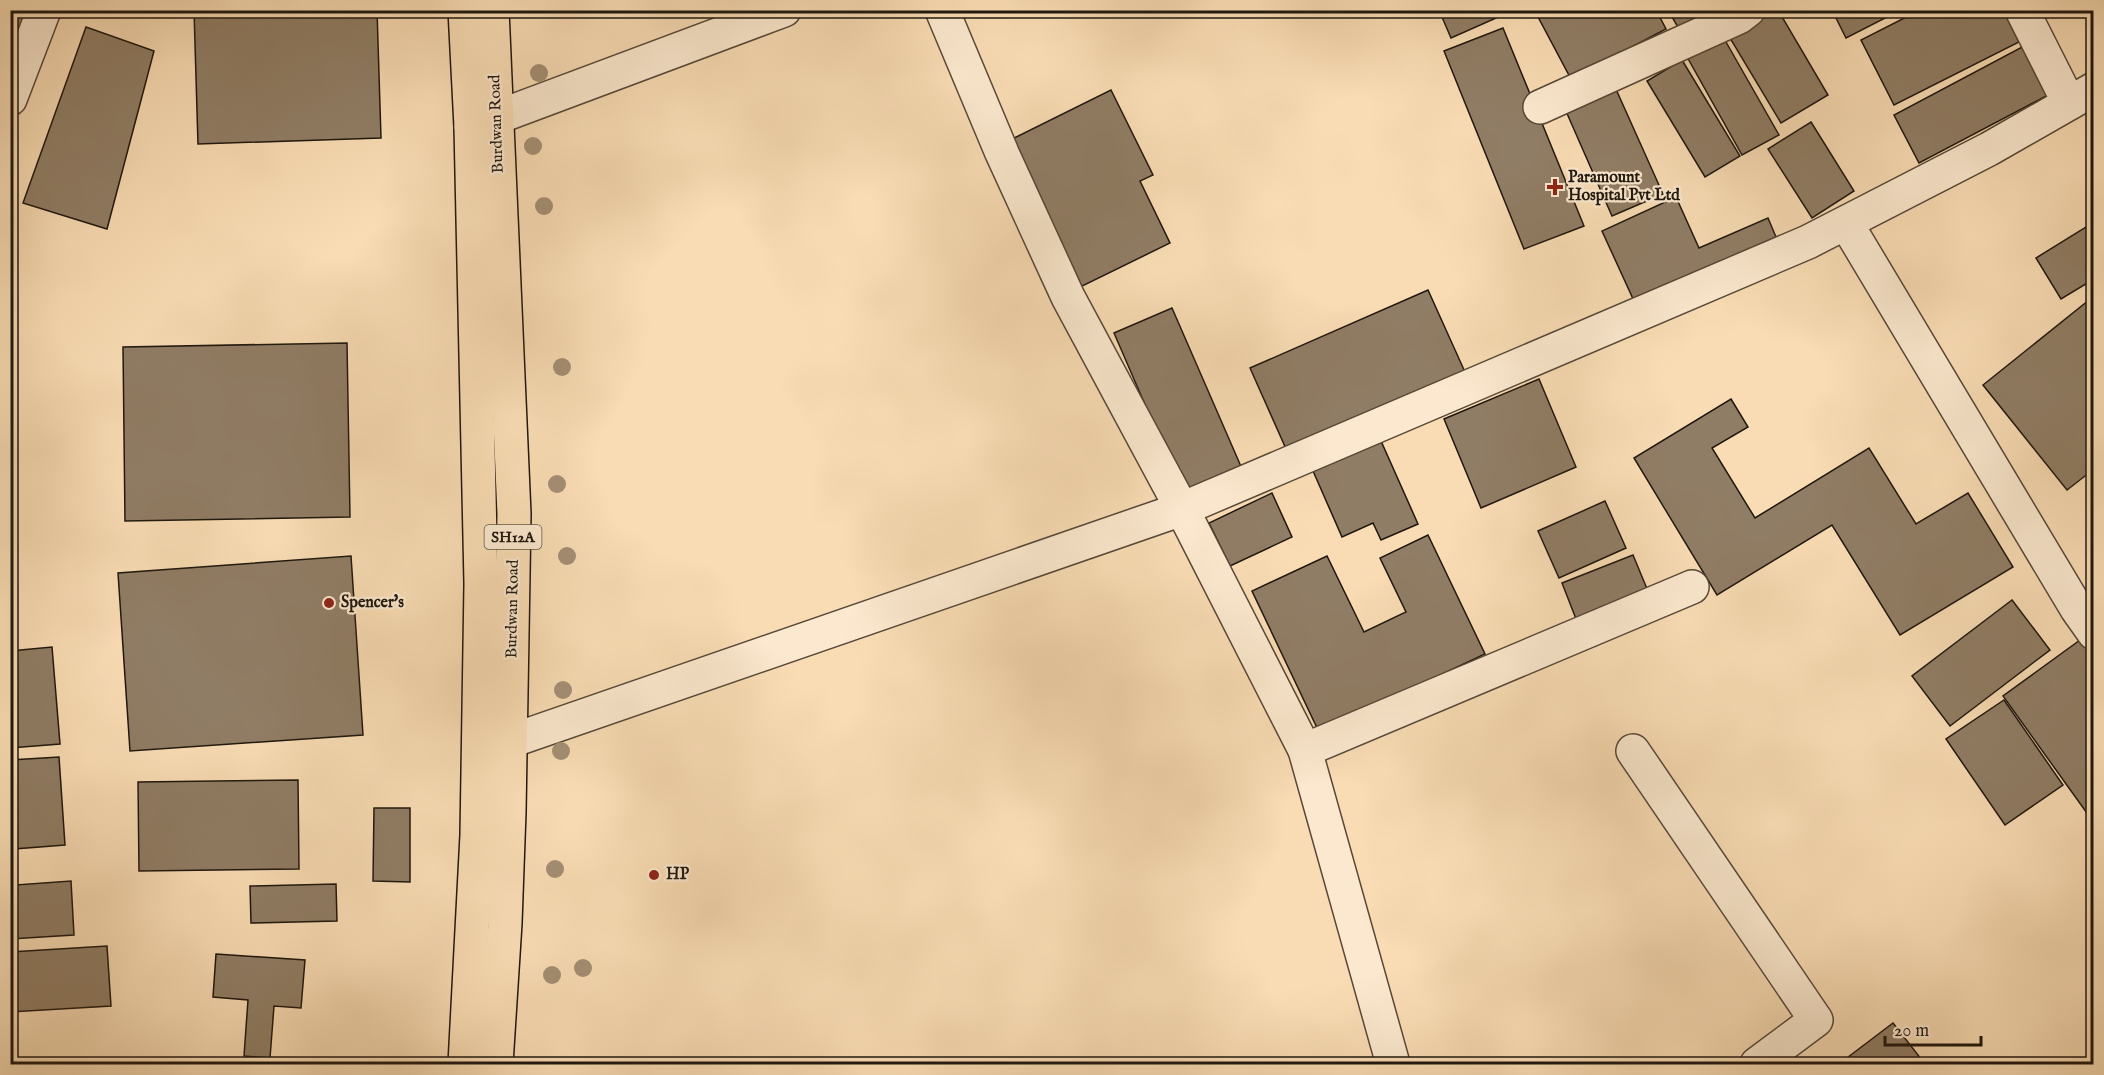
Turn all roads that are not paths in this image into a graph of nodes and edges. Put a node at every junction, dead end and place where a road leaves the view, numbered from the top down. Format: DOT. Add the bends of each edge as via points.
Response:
graph roads {
  1 [pos="44,10"];
  2 [pos="465,10"];
  3 [pos="492,10"];
  4 [pos="784,10"];
  5 [pos="942,10"];
  6 [pos="1748,10"];
  7 [pos="2022,10"];
  8 [pos="2081,96"];
  9 [pos="10,99"];
  10 [pos="1540,107"];
  11 [pos="484,123"];
  12 [pos="1846,223"];
  13 [pos="1182,509"];
  14 [pos="1692,587"];
  15 [pos="2094,633"];
  16 [pos="512,741"];
  17 [pos="1305,750"];
  18 [pos="1633,752"];
  19 [pos="465,1065"];
  20 [pos="496,1065"];
  21 [pos="1393,1065"];
  22 [pos="1757,1065"];
  1 -- 9 [label="street"];
  2 -- 11 [label="main road, Burdwan Road / SH12A"];
  3 -- 11 [label="main road, Burdwan Road / SH12A"];
  4 -- 11 [label="street"];
  5 -- 13 [label="street" via="1068,297"];
  6 -- 10 [label="street"];
  7 -- 8 [label="street"];
  8 -- 12 [label="street"];
  11 -- 16 [label="main road, Burdwan Road / SH12A" via="513,514"];
  11 -- 19 [label="main road, Burdwan Road / SH12A" via="477,835"];
  12 -- 13 [label="street"];
  12 -- 15 [label="street"];
  13 -- 16 [label="street"];
  13 -- 17 [label="street"];
  14 -- 17 [label="street"];
  16 -- 20 [label="main road, Burdwan Road / SH12A"];
  17 -- 21 [label="street"];
  18 -- 22 [label="street" via="1816,1020"];
}
